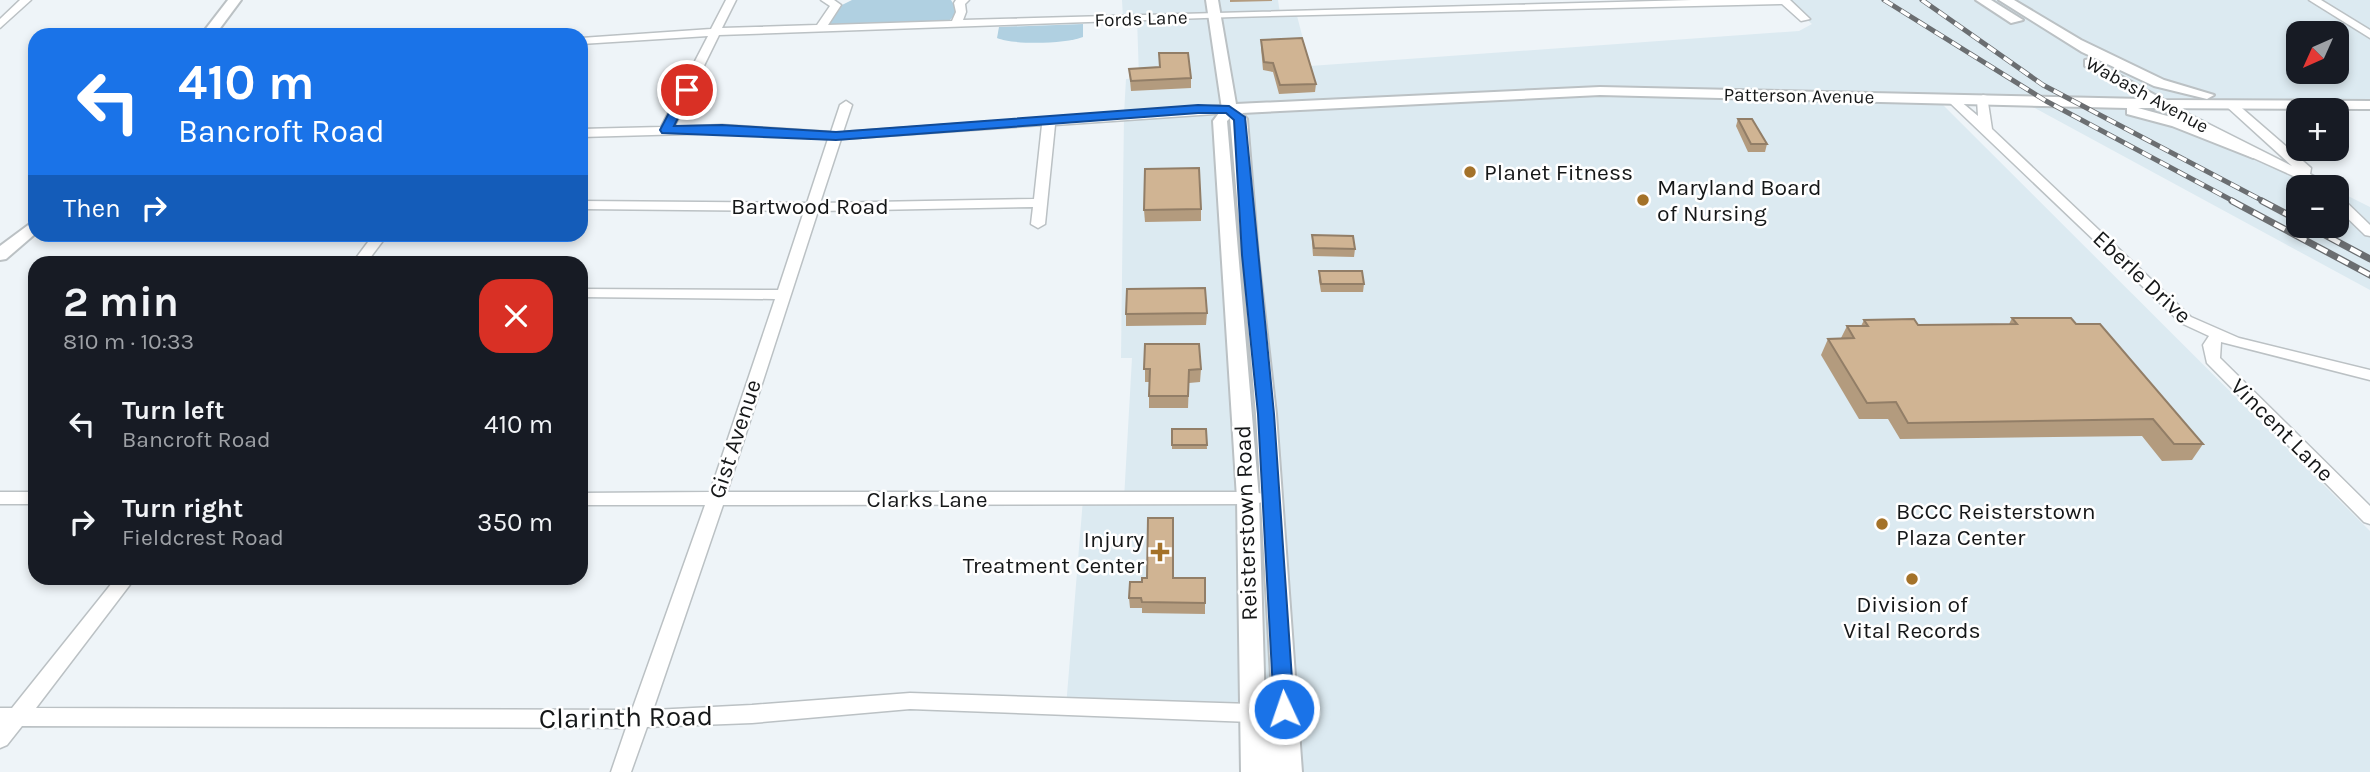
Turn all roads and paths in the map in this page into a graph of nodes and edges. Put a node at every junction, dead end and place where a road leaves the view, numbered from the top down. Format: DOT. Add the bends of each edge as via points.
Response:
graph roads {
  1 [pos="26,0"];
  2 [pos="235,0"];
  3 [pos="731,0"];
  4 [pos="1982,0"];
  5 [pos="2005,0"];
  6 [pos="2314,0"];
  7 [pos="959,1"];
  8 [pos="1784,1"];
  9 [pos="836,2"];
  10 [pos="1496,4"];
  11 [pos="1213,8"];
  12 [pos="1805,19"];
  13 [pos="0,25"];
  14 [pos="955,25"];
  15 [pos="213,28"];
  16 [pos="820,29"];
  17 [pos="715,32"];
  18 [pos="2370,35"];
  19 [pos="588,41"];
  20 [pos="2070,45"];
  21 [pos="1953,99"];
  22 [pos="1983,99"];
  23 [pos="2058,101"];
  24 [pos="2159,103"];
  25 [pos="2182,104"];
  26 [pos="846,105"];
  27 [pos="2370,105"];
  28 [pos="1329,106"];
  29 [pos="2232,106"];
  30 [pos="2349,106"];
  31 [pos="2286,107"];
  32 [pos="2286,107"];
  33 [pos="1229,109"];
  34 [pos="1049,121"];
  35 [pos="666,130"];
  36 [pos="588,133"];
  37 [pos="1986,133"];
  38 [pos="836,136"];
  39 [pos="2253,153"];
  40 [pos="2296,163"];
  41 [pos="2301,175"];
  42 [pos="2310,175"];
  43 [pos="1244,188"];
  44 [pos="1040,202"];
  45 [pos="588,205"];
  46 [pos="813,207"];
  47 [pos="2349,212"];
  48 [pos="1038,224"];
  49 [pos="28,231"];
  50 [pos="2370,232"];
  51 [pos="1,254"];
  52 [pos="1233,291"];
  53 [pos="588,293"];
  54 [pos="781,295"];
  55 [pos="2217,336"];
  56 [pos="1258,338"];
  57 [pos="2370,375"];
  58 [pos="0,498"];
  59 [pos="28,498"];
  60 [pos="1260,498"];
  61 [pos="588,499"];
  62 [pos="716,499"];
  63 [pos="2370,517"];
  64 [pos="120,585"];
  65 [pos="1251,713"];
  66 [pos="9,717"];
  67 [pos="639,719"];
  68 [pos="0,739"];
  69 [pos="621,772"];
  70 [pos="1254,772"];
  71 [pos="1272,772"];
  72 [pos="1289,772"];
  1 -- 13 [label="street"];
  2 -- 15 [label="main road"];
  3 -- 17 [label="street"];
  4 -- 20 [label="main road, Wabash Avenue"];
  5 -- 20 [label="main road, Wabash Avenue"];
  6 -- 18 [label="street"];
  7 -- 14 [label="street" via="961,12"];
  8 -- 10 [label="street, Fords Lane"];
  8 -- 12 [label="street"];
  9 -- 16 [label="street"];
  10 -- 11 [label="street, Fords Lane"];
  11 -- 14 [label="street, Fords Lane"];
  11 -- 33 [label="main road, Reisterstown Road"];
  14 -- 16 [label="street, Fords Lane"];
  16 -- 17 [label="street, Fords Lane"];
  17 -- 19 [label="street, Fords Lane"];
  17 -- 35 [label="street"];
  20 -- 23 [label="main road" via="2107,87 2097,97"];
  20 -- 24 [label="main road, Wabash Avenue"];
  20 -- 25 [label="main road, Wabash Avenue"];
  20 -- 31 [label="main road" via="2159,83 2222,99"];
  21 -- 22 [label="main road, Patterson Avenue"];
  21 -- 28 [label="main road, Patterson Avenue" via="1600,91"];
  21 -- 37 [label="street, Eberle Drive"];
  22 -- 23 [label="main road, Patterson Avenue"];
  22 -- 37 [label="street"];
  23 -- 24 [label="main road, Patterson Avenue"];
  23 -- 39 [label="main road" via="2159,117"];
  24 -- 25 [label="main road, Patterson Avenue"];
  24 -- 39 [label="street, Wabash Avenue"];
  25 -- 29 [label="main road, Patterson Avenue"];
  25 -- 40 [label="street, Wabash Avenue"];
  26 -- 38 [label="street, Gist Avenue"];
  27 -- 30 [label="main road, Patterson Avenue"];
  28 -- 33 [label="main road, Patterson Avenue"];
  28 -- 43 [label="main road" via="1253,123 1247,132"];
  29 -- 32 [label="main road, Patterson Avenue"];
  29 -- 40 [label="street"];
  33 -- 34 [label="street"];
  33 -- 43 [label="main road, Reisterstown Road" via="1240,119"];
  33 -- 52 [label="main road, Reisterstown Road" via="1220,121"];
  34 -- 38 [label="street"];
  34 -- 44 [label="street"];
  35 -- 36 [label="street"];
  35 -- 38 [label="street"];
  37 -- 55 [label="street, Eberle Drive" via="2035,174 2175,312"];
  38 -- 46 [label="street, Gist Avenue"];
  39 -- 41 [label="street, Wabash Avenue"];
  40 -- 42 [label="street"];
  43 -- 56 [label="main road, Reisterstown Road"];
  44 -- 46 [label="street, Bartwood Road"];
  44 -- 48 [label="street"];
  45 -- 46 [label="street, Bartwood Road"];
  46 -- 54 [label="street, Gist Avenue"];
  47 -- 50 [label="street"];
  49 -- 51 [label="main road"];
  52 -- 56 [label="main road" via="1244,296 1248,321"];
  52 -- 60 [label="main road, Reisterstown Road"];
  53 -- 54 [label="street"];
  54 -- 62 [label="street, Gist Avenue"];
  55 -- 57 [label="street, Eberle Drive"];
  55 -- 63 [label="street, Vincent Lane" via="2211,345 2213,359"];
  56 -- 60 [label="main road, Reisterstown Road"];
  58 -- 59 [label="street"];
  60 -- 62 [label="street, Clarks Lane"];
  60 -- 65 [label="main road, Reisterstown Road"];
  60 -- 72 [label="main road, Reisterstown Road"];
  61 -- 62 [label="street, Clarks Lane"];
  62 -- 67 [label="street, Gist Avenue"];
  64 -- 66 [label="street"];
  65 -- 67 [label="street, Clarinth Road" via="910,701"];
  65 -- 70 [label="main road, Reisterstown Road"];
  65 -- 71 [label="main road" via="1267,720"];
  66 -- 67 [label="street, Clarinth Road"];
  66 -- 68 [label="street"];
  67 -- 69 [label="street, Gist Avenue"];
}
